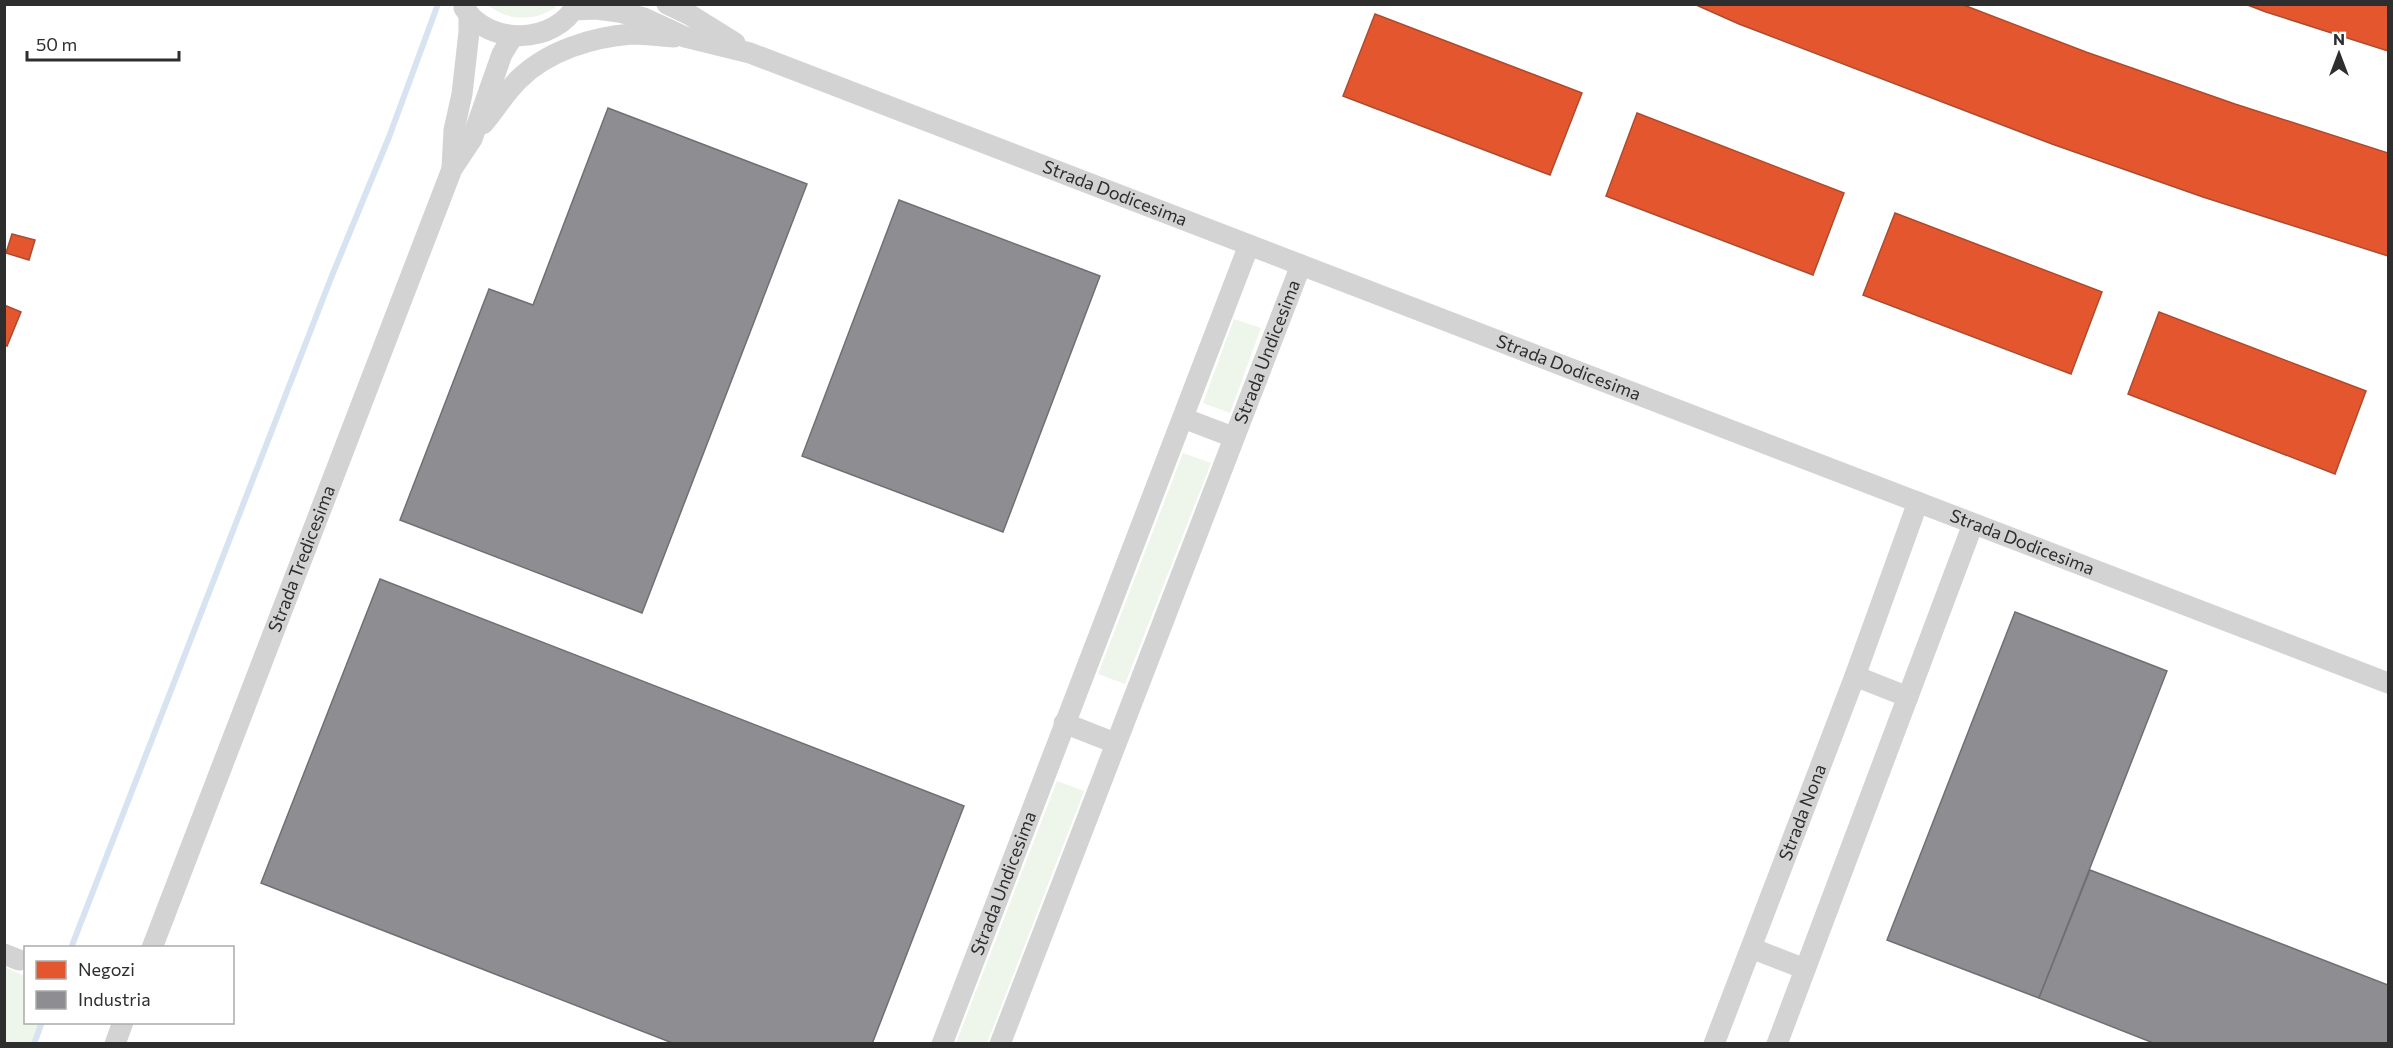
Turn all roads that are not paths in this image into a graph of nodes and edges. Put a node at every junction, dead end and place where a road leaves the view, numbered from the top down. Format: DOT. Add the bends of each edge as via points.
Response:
graph roads {
  1 [pos="667,4"];
  2 [pos="576,7"];
  3 [pos="465,9"];
  4 [pos="513,36"];
  5 [pos="685,37"];
  6 [pos="750,53"];
  7 [pos="472,139"];
  8 [pos="452,169"];
  9 [pos="1249,245"];
  10 [pos="1301,265"];
  11 [pos="1183,417"];
  12 [pos="1233,437"];
  13 [pos="1918,502"];
  14 [pos="1973,524"];
  15 [pos="1855,676"];
  16 [pos="2388,683"];
  17 [pos="1908,697"];
  18 [pos="1064,723"];
  19 [pos="1115,743"];
  20 [pos="153,946"];
  21 [pos="1751,948"];
  22 [pos="1805,969"];
  23 [pos="123,1024"];
  24 [pos="115,1044"];
  25 [pos="942,1044"];
  26 [pos="1000,1044"];
  27 [pos="1714,1044"];
  28 [pos="1777,1044"];
  1 -- 6 [label="street"];
  2 -- 4 [label="street" via="560,24 543,33"];
  2 -- 5 [label="street" via="644,18"];
  3 -- 4 [label="street" via="494,32"];
  3 -- 8 [label="street" via="469,32"];
  4 -- 7 [label="street" via="502,54"];
  5 -- 6 [label="street"];
  5 -- 7 [label="street" via="634,34 603,38 541,62 518,80"];
  6 -- 9 [label="street, Strada Dodicesima"];
  7 -- 8 [label="street"];
  8 -- 20 [label="street, Strada Tredicesima"];
  9 -- 10 [label="street, Strada Dodicesima"];
  9 -- 11 [label="street, Strada Undicesima"];
  10 -- 12 [label="street, Strada Undicesima"];
  10 -- 13 [label="street, Strada Dodicesima"];
  11 -- 12 [label="street, Strada Undicesima"];
  11 -- 18 [label="street, Strada Undicesima"];
  12 -- 19 [label="street, Strada Undicesima"];
  13 -- 14 [label="street, Strada Dodicesima"];
  13 -- 15 [label="street, Strada Nona"];
  14 -- 16 [label="street, Strada Dodicesima"];
  14 -- 17 [label="street"];
  15 -- 17 [label="street"];
  15 -- 21 [label="street, Strada Nona"];
  17 -- 22 [label="street"];
  18 -- 19 [label="street"];
  18 -- 25 [label="street, Strada Undicesima"];
  19 -- 26 [label="street, Strada Undicesima"];
  21 -- 22 [label="street"];
  21 -- 27 [label="street, Strada Nona"];
  22 -- 28 [label="street"];
  23 -- 24 [label="street"];
}
